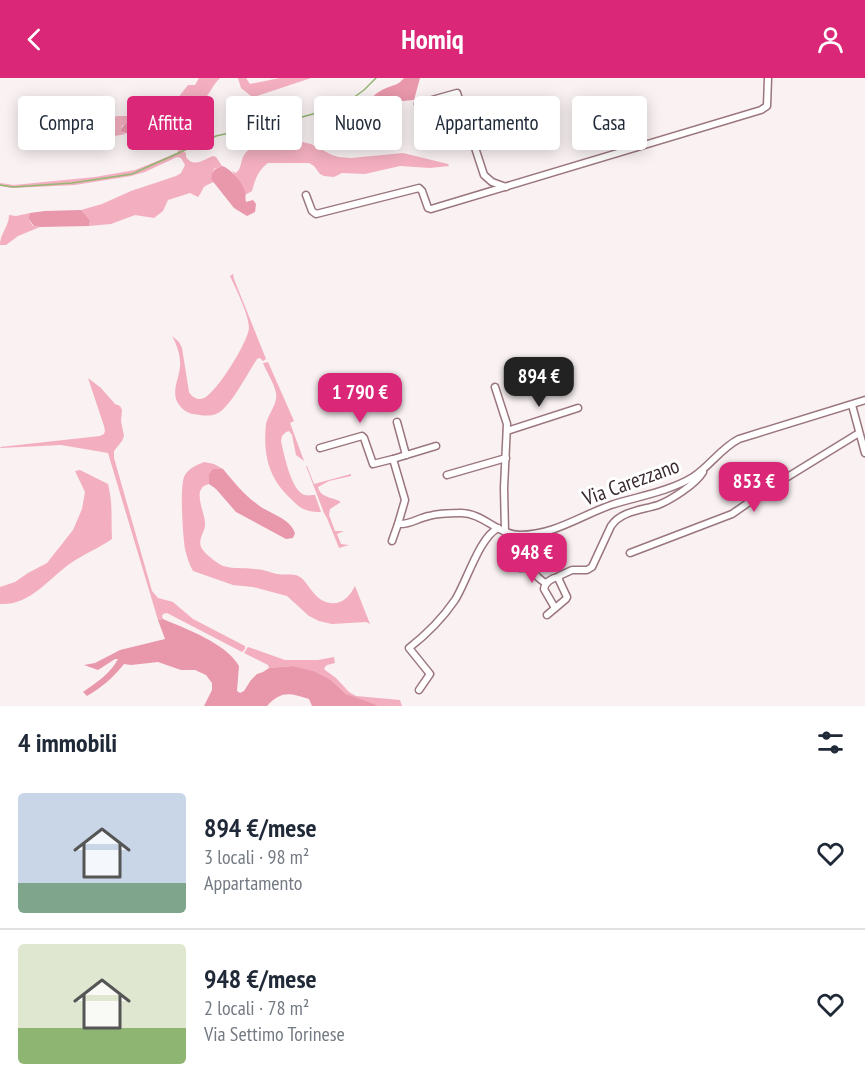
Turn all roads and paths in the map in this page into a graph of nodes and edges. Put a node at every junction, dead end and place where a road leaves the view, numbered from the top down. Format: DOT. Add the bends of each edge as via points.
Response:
graph roads {
  1 [pos="768,78"];
  2 [pos="476,150"];
  3 [pos="506,187"];
  4 [pos="306,195"];
  5 [pos="495,387"];
  6 [pos="865,400"];
  7 [pos="852,405"];
  8 [pos="578,408"];
  9 [pos="397,422"];
  10 [pos="507,431"];
  11 [pos="859,434"];
  12 [pos="436,446"];
  13 [pos="320,448"];
  14 [pos="865,453"];
  15 [pos="406,455"];
  16 [pos="506,458"];
  17 [pos="393,459"];
  18 [pos="705,469"];
  19 [pos="447,475"];
  20 [pos="399,524"];
  21 [pos="501,530"];
  22 [pos="392,540"];
  23 [pos="630,553"];
  24 [pos="520,568"];
  25 [pos="558,577"];
  26 [pos="546,583"];
  27 [pos="555,608"];
  28 [pos="547,615"];
  29 [pos="419,690"];
  1 -- 3 [label="street" via="767,106 761,110"];
  2 -- 3 [label="street" via="484,175"];
  3 -- 4 [label="street" via="431,209 422,190 417,188 316,214"];
  5 -- 10 [label="street"];
  6 -- 7 [label="street, Via Carezzano"];
  7 -- 11 [label="street"];
  7 -- 18 [label="street, Via Carezzano" via="739,439"];
  8 -- 10 [label="street"];
  9 -- 15 [label="street"];
  10 -- 16 [label="street"];
  11 -- 14 [label="street"];
  11 -- 23 [label="street" via="729,516"];
  12 -- 15 [label="street"];
  13 -- 17 [label="street" via="362,436 373,464"];
  15 -- 17 [label="street"];
  16 -- 19 [label="street"];
  16 -- 21 [label="street"];
  17 -- 20 [label="street" via="405,499"];
  18 -- 21 [label="street, Via Carezzano" via="670,488 608,507 554,530 519,535"];
  18 -- 25 [label="street" via="698,480 669,500 616,520 591,569 572,570"];
  20 -- 21 [label="street, Via Carezzano" via="442,513 462,513"];
  20 -- 22 [label="street"];
  21 -- 29 [label="street" via="491,532 449,608 409,648 430,674"];
  24 -- 26 [label="street" via="531,570"];
  25 -- 26 [label="street"];
  25 -- 27 [label="street" via="567,597"];
  26 -- 27 [label="street" via="544,589"];
  27 -- 28 [label="street"];
}
